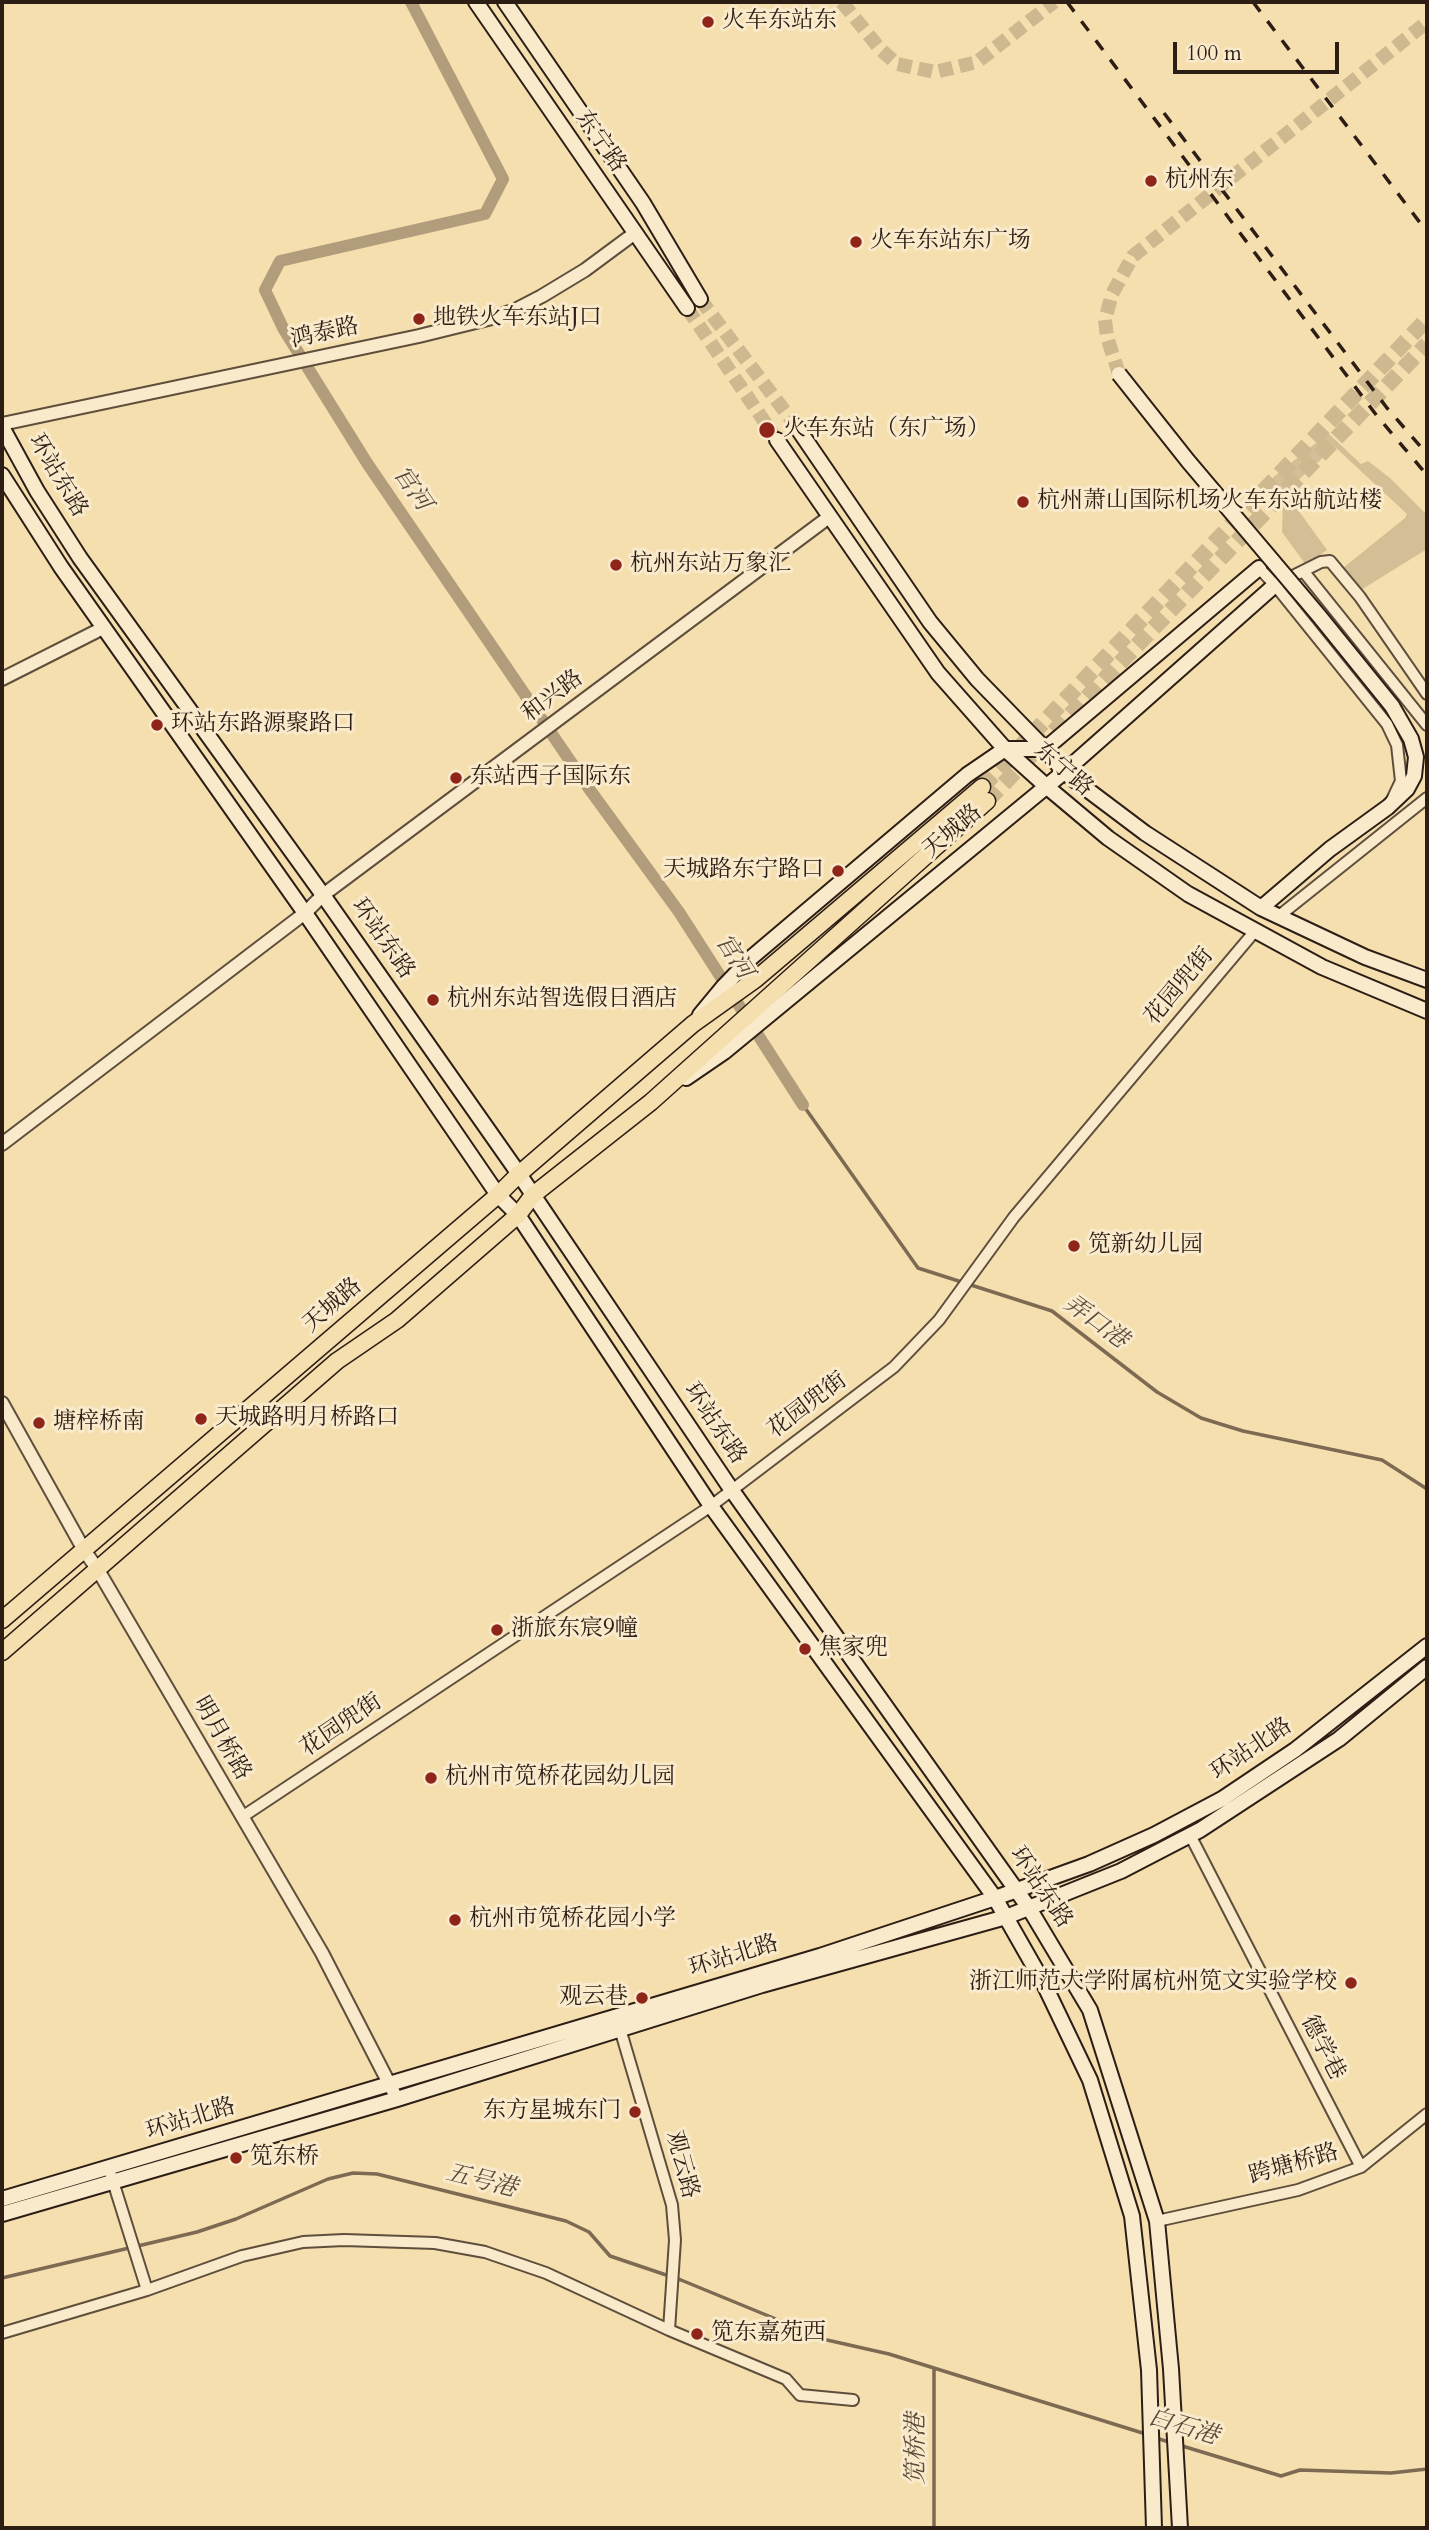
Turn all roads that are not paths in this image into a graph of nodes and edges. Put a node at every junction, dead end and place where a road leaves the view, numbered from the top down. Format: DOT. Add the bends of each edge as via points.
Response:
graph roads {
  1 [pos="476,2"];
  2 [pos="505,2"];
  3 [pos="635,233"];
  4 [pos="700,299"];
  5 [pos="687,308"];
  6 [pos="1119,374"];
  7 [pos="2,425"];
  8 [pos="796,426"];
  9 [pos="777,440"];
  10 [pos="2,475"];
  11 [pos="829,517"];
  12 [pos="1259,568"];
  13 [pos="1304,572"];
  14 [pos="1275,585"];
  15 [pos="103,628"];
  16 [pos="2,679"];
  17 [pos="1427,694"];
  18 [pos="1427,725"];
  19 [pos="1004,749"];
  20 [pos="1045,749"];
  21 [pos="1064,772"];
  22 [pos="1046,786"];
  23 [pos="1427,798"];
  24 [pos="1388,807"];
  25 [pos="323,895"];
  26 [pos="1261,908"];
  27 [pos="305,913"];
  28 [pos="1279,916"];
  29 [pos="1255,931"];
  30 [pos="1427,980"];
  31 [pos="768,1006"];
  32 [pos="1427,1011"];
  33 [pos="693,1024"];
  34 [pos="2,1144"];
  35 [pos="519,1174"];
  36 [pos="498,1195"];
  37 [pos="533,1195"];
  38 [pos="519,1214"];
  39 [pos="2,1404"];
  40 [pos="731,1489"];
  41 [pos="711,1506"];
  42 [pos="84,1550"];
  43 [pos="98,1570"];
  44 [pos="2,1620"];
  45 [pos="1427,1646"];
  46 [pos="2,1652"];
  47 [pos="1427,1667"];
  48 [pos="242,1817"];
  49 [pos="1190,1835"];
  50 [pos="1016,1891"];
  51 [pos="995,1898"];
  52 [pos="1029,1908"];
  53 [pos="1006,1917"];
  54 [pos="618,2023"];
  55 [pos="389,2083"];
  56 [pos="397,2099"];
  57 [pos="1427,2114"];
  58 [pos="1361,2167"];
  59 [pos="113,2182"];
  60 [pos="2,2200"];
  61 [pos="2,2214"];
  62 [pos="1157,2221"];
  63 [pos="147,2290"];
  64 [pos="669,2330"];
  65 [pos="2,2333"];
  66 [pos="853,2399"];
  67 [pos="1154,2528"];
  68 [pos="1180,2528"];
  1 -- 3 [label="main road, 东宁路"];
  2 -- 4 [label="main road, 东宁路" via="643,203"];
  3 -- 5 [label="main road, 东宁路"];
  3 -- 7 [label="street, 鸿泰路" via="585,270 515,310 431,333"];
  6 -- 24 [label="main road, bridge" via="1392,706 1416,757 1407,789"];
  7 -- 25 [label="main road, 环站东路" via="80,558"];
  8 -- 20 [label="main road, 东宁路" via="930,622"];
  9 -- 11 [label="main road, 东宁路"];
  10 -- 15 [label="main road, 环站东路"];
  11 -- 19 [label="main road, 东宁路" via="938,673"];
  11 -- 25 [label="street, 和兴路"];
  12 -- 14 [label="street"];
  12 -- 20 [label="main road"];
  13 -- 14 [label="street"];
  13 -- 17 [label="street" via="1330,561"];
  13 -- 18 [label="street"];
  14 -- 21 [label="main road, 天城路"];
  14 -- 24 [label="street" via="1387,724 1397,745 1401,781"];
  15 -- 16 [label="street"];
  15 -- 27 [label="main road, 环站东路"];
  19 -- 20 [label="main road"];
  19 -- 22 [label="main road, 东宁路"];
  19 -- 33 [label="main road, 天城路" via="967,775 743,967"];
  20 -- 21 [label="main road, 东宁路"];
  21 -- 22 [label="main road, 天城路"];
  21 -- 26 [label="main road, 东宁路" via="1146,833"];
  22 -- 29 [label="main road, 东宁路" via="1108,838 1188,894"];
  22 -- 31 [label="main road, 天城路"];
  23 -- 28 [label="street"];
  24 -- 26 [label="main road"];
  25 -- 27 [label="street, 和兴路"];
  25 -- 35 [label="main road, 环站东路"];
  26 -- 28 [label="main road, 东宁路"];
  27 -- 34 [label="street, 和兴路"];
  27 -- 36 [label="main road, 环站东路"];
  28 -- 30 [label="main road, 东宁路"];
  29 -- 32 [label="main road, 东宁路" via="1322,967"];
  29 -- 40 [label="street, 花园兜街" via="1014,1216 939,1320 894,1367"];
  31 -- 33 [label="main road, 天城路" via="984,794"];
  31 -- 37 [label="main road, 天城路"];
  33 -- 35 [label="main road, 天城路"];
  35 -- 36 [label="main road, 天城路"];
  35 -- 37 [label="main road, 环站东路"];
  36 -- 38 [label="main road, 环站东路"];
  36 -- 42 [label="main road, 天城路"];
  37 -- 38 [label="main road, 天城路"];
  37 -- 40 [label="main road, 环站东路"];
  38 -- 41 [label="main road, 环站东路"];
  38 -- 43 [label="main road, 天城路" via="397,1320 337,1361"];
  39 -- 42 [label="street, 明月桥路"];
  40 -- 41 [label="street, 花园兜街"];
  40 -- 50 [label="main road, 环站东路"];
  41 -- 48 [label="street, 花园兜街"];
  41 -- 51 [label="main road, 环站东路"];
  42 -- 43 [label="street, 明月桥路"];
  42 -- 44 [label="main road, 天城路"];
  43 -- 46 [label="main road, 天城路"];
  43 -- 48 [label="street, 明月桥路"];
  45 -- 50 [label="main road, 环站北路" via="1295,1750 1222,1799 1133,1845"];
  47 -- 49 [label="main road, 环站北路" via="1339,1739"];
  48 -- 55 [label="street, 明月桥路" via="322,1953"];
  49 -- 52 [label="main road, 环站北路" via="1121,1871"];
  49 -- 58 [label="street, 德学巷"];
  50 -- 51 [label="main road, 环站北路"];
  50 -- 52 [label="main road, 环站东路"];
  51 -- 53 [label="main road, 环站东路"];
  51 -- 54 [label="main road, 环站北路"];
  52 -- 53 [label="main road, 环站北路"];
  52 -- 62 [label="main road, 环站东路" via="1090,2010"];
  53 -- 54 [label="main road, 环站北路"];
  53 -- 67 [label="main road, 环站东路" via="1084,2068 1132,2216 1149,2385"];
  54 -- 55 [label="main road, 环站北路"];
  54 -- 56 [label="main road, 环站北路"];
  54 -- 64 [label="street, 观云路" via="672,2205 675,2240"];
  55 -- 56 [label="street, 明月桥路"];
  55 -- 59 [label="main road, 环站北路"];
  56 -- 59 [label="main road, 环站北路"];
  57 -- 58 [label="street, 跨塘桥路"];
  58 -- 62 [label="street, 跨塘桥路" via="1298,2190"];
  59 -- 60 [label="main road, 环站北路"];
  59 -- 61 [label="main road, 环站北路"];
  59 -- 63 [label="street"];
  62 -- 68 [label="main road, 环站东路"];
  63 -- 64 [label="street" via="242,2256 303,2242 435,2243 485,2252 546,2273"];
  63 -- 65 [label="street"];
  64 -- 66 [label="street" via="786,2379 800,2395"];
}
